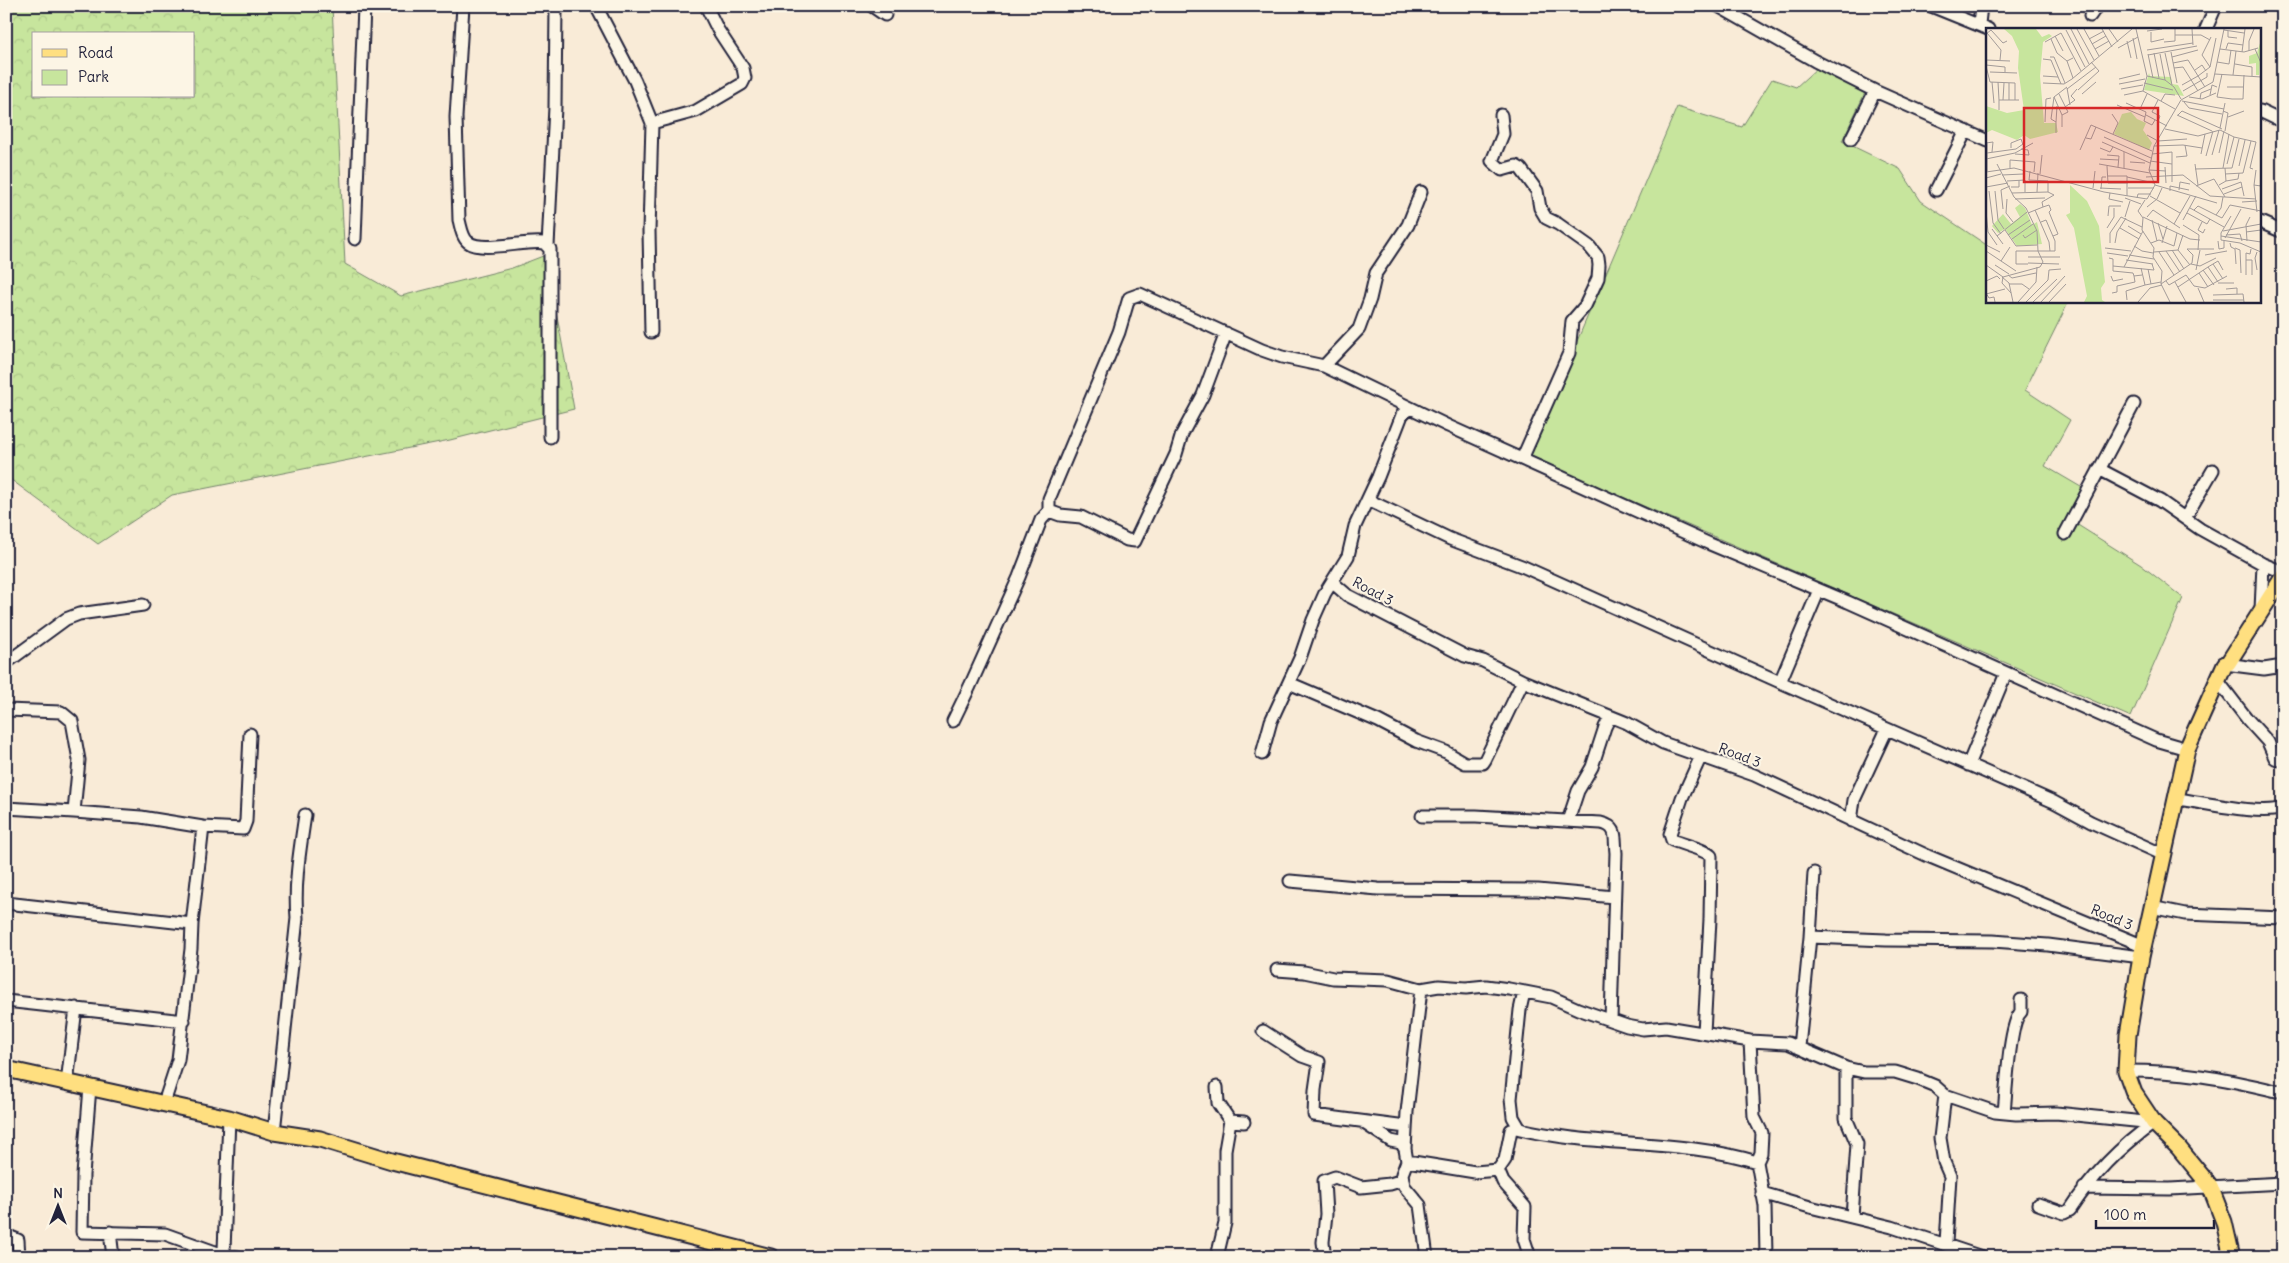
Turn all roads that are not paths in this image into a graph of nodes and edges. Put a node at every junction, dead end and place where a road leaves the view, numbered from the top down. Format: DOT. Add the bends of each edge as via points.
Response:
graph roads {
  1 [pos="364,6"];
  2 [pos="463,6"];
  3 [pos="556,6"];
  4 [pos="596,6"];
  5 [pos="706,6"];
  6 [pos="872,6"];
  7 [pos="1931,6"];
  8 [pos="1981,6"];
  9 [pos="2216,6"];
  10 [pos="1726,8"];
  11 [pos="885,15"];
  12 [pos="1984,27"];
  13 [pos="2206,28"];
  14 [pos="1875,91"];
  15 [pos="2262,112"];
  16 [pos="1501,115"];
  17 [pos="2283,122"];
  18 [pos="652,123"];
  19 [pos="1966,131"];
  20 [pos="1851,139"];
  21 [pos="1986,140"];
  22 [pos="1936,190"];
  23 [pos="1421,192"];
  24 [pos="2262,223"];
  25 [pos="2283,232"];
  26 [pos="355,239"];
  27 [pos="548,246"];
  28 [pos="651,332"];
  29 [pos="1226,333"];
  30 [pos="1324,366"];
  31 [pos="2134,404"];
  32 [pos="1403,409"];
  33 [pos="550,437"];
  34 [pos="1522,459"];
  35 [pos="2099,469"];
  36 [pos="2213,470"];
  37 [pos="1368,500"];
  38 [pos="1049,511"];
  39 [pos="2185,518"];
  40 [pos="2066,534"];
  41 [pos="2263,564"];
  42 [pos="2283,572"];
  43 [pos="2283,577"];
  44 [pos="1332,582"];
  45 [pos="1819,590"];
  46 [pos="143,605"];
  47 [pos="2261,610"];
  48 [pos="6,664"];
  49 [pos="2225,664"];
  50 [pos="2283,666"];
  51 [pos="2006,673"];
  52 [pos="1523,681"];
  53 [pos="2218,681"];
  54 [pos="1288,682"];
  55 [pos="1780,682"];
  56 [pos="6,710"];
  57 [pos="1610,717"];
  58 [pos="953,721"];
  59 [pos="1887,729"];
  60 [pos="250,734"];
  61 [pos="2187,749"];
  62 [pos="1262,754"];
  63 [pos="1701,756"];
  64 [pos="2282,763"];
  65 [pos="1968,764"];
  66 [pos="2177,799"];
  67 [pos="1854,800"];
  68 [pos="6,808"];
  69 [pos="2283,808"];
  70 [pos="74,812"];
  71 [pos="1835,812"];
  72 [pos="304,815"];
  73 [pos="1422,816"];
  74 [pos="1568,821"];
  75 [pos="1852,821"];
  76 [pos="203,827"];
  77 [pos="2164,855"];
  78 [pos="1814,873"];
  79 [pos="1290,881"];
  80 [pos="1614,896"];
  81 [pos="6,903"];
  82 [pos="2151,907"];
  83 [pos="2283,918"];
  84 [pos="192,924"];
  85 [pos="1810,937"];
  86 [pos="2142,951"];
  87 [pos="1276,970"];
  88 [pos="1421,989"];
  89 [pos="1524,992"];
  90 [pos="2021,1000"];
  91 [pos="6,1001"];
  92 [pos="76,1008"];
  93 [pos="1611,1020"];
  94 [pos="184,1021"];
  95 [pos="1263,1031"];
  96 [pos="1704,1032"];
  97 [pos="1750,1042"];
  98 [pos="1800,1047"];
  99 [pos="1846,1068"];
  100 [pos="6,1069"];
  101 [pos="2126,1071"];
  102 [pos="67,1083"];
  103 [pos="90,1087"];
  104 [pos="1217,1087"];
  105 [pos="2283,1090"];
  106 [pos="1945,1095"];
  107 [pos="164,1103"];
  108 [pos="2004,1113"];
  109 [pos="229,1118"];
  110 [pos="1230,1121"];
  111 [pos="1244,1122"];
  112 [pos="1364,1123"];
  113 [pos="2154,1123"];
  114 [pos="1406,1127"];
  115 [pos="1520,1129"];
  116 [pos="274,1132"];
  117 [pos="1405,1149"];
  118 [pos="1407,1161"];
  119 [pos="1757,1162"];
  120 [pos="1498,1170"];
  121 [pos="1403,1180"];
  122 [pos="2283,1183"];
  123 [pos="2210,1186"];
  124 [pos="2084,1188"];
  125 [pos="1762,1193"];
  126 [pos="2038,1204"];
  127 [pos="1852,1217"];
  128 [pos="110,1232"];
  129 [pos="6,1234"];
  130 [pos="1946,1243"];
  131 [pos="218,1255"];
  132 [pos="19,1257"];
  133 [pos="113,1257"];
  134 [pos="238,1257"];
  135 [pos="771,1257"];
  136 [pos="1217,1257"];
  137 [pos="1325,1257"];
  138 [pos="1427,1257"];
  139 [pos="1530,1257"];
  140 [pos="1766,1257"];
  141 [pos="1982,1257"];
  142 [pos="2232,1257"];
  1 -- 26 [label="street"];
  2 -- 27 [label="street" via="456,117 457,199 461,228 468,241 479,246 535,242"];
  3 -- 27 [label="street"];
  4 -- 18 [label="street"];
  5 -- 18 [label="street" via="743,68 745,78 742,84 696,111"];
  6 -- 11 [label="street"];
  7 -- 12 [label="street"];
  8 -- 12 [label="street"];
  9 -- 13 [label="street"];
  10 -- 14 [label="street" via="1801,53"];
  14 -- 19 [label="street"];
  14 -- 20 [label="street"];
  15 -- 17 [label="street"];
  16 -- 34 [label="street" via="1503,134 1493,164 1502,170 1516,166 1521,169 1537,191 1540,208 1546,218 1589,246 1598,257 1599,265 1598,278 1585,306 1572,321 1568,353"];
  18 -- 28 [label="street"];
  19 -- 21 [label="street"];
  19 -- 22 [label="street"];
  23 -- 30 [label="street" via="1408,226 1376,273 1359,329"];
  24 -- 25 [label="street"];
  27 -- 33 [label="street" via="551,259"];
  29 -- 30 [label="street" via="1282,357"];
  29 -- 38 [label="street" via="1203,395 1182,434 1176,454 1135,541 1081,517"];
  29 -- 38 [label="street" via="1140,294 1129,298 1119,332 1049,498"];
  30 -- 32 [label="street"];
  31 -- 35 [label="street"];
  32 -- 34 [label="street"];
  32 -- 37 [label="street"];
  34 -- 45 [label="street"];
  35 -- 39 [label="street"];
  35 -- 40 [label="street"];
  36 -- 39 [label="street"];
  37 -- 44 [label="street" via="1355,526 1348,556"];
  37 -- 55 [label="street" via="1450,540 1524,567"];
  38 -- 58 [label="street" via="1041,520 1019,577"];
  39 -- 41 [label="street"];
  41 -- 42 [label="street"];
  41 -- 47 [label="street"];
  43 -- 47 [label="main road"];
  44 -- 52 [label="street, Road 3" via="1347,595 1453,650"];
  44 -- 54 [label="street"];
  45 -- 51 [label="street"];
  45 -- 55 [label="street"];
  46 -- 48 [label="street" via="79,614 66,619"];
  47 -- 49 [label="main road"];
  49 -- 50 [label="street" via="2264,669"];
  49 -- 53 [label="main road"];
  51 -- 61 [label="street" via="2156,740"];
  51 -- 65 [label="street"];
  52 -- 54 [label="street" via="1485,760 1472,764"];
  52 -- 57 [label="street, Road 3"];
  53 -- 61 [label="main road"];
  53 -- 64 [label="street"];
  54 -- 62 [label="street" via="1271,721"];
  55 -- 59 [label="street"];
  56 -- 70 [label="street" via="61,712 72,721 79,760"];
  57 -- 63 [label="street, Road 3" via="1663,743"];
  57 -- 74 [label="street"];
  59 -- 65 [label="street"];
  59 -- 67 [label="street"];
  60 -- 76 [label="street" via="243,829"];
  61 -- 66 [label="main road"];
  63 -- 71 [label="street, Road 3" via="1754,775"];
  63 -- 96 [label="street" via="1670,834 1672,840 1711,856"];
  65 -- 77 [label="street"];
  66 -- 69 [label="street" via="2246,808"];
  66 -- 77 [label="main road"];
  67 -- 71 [label="street"];
  67 -- 75 [label="street"];
  68 -- 70 [label="street"];
  70 -- 76 [label="street" via="141,817"];
  71 -- 75 [label="street, Road 3"];
  72 -- 116 [label="street" via="295,893 297,918"];
  73 -- 74 [label="street"];
  74 -- 80 [label="street" via="1602,822 1616,832"];
  75 -- 86 [label="street, Road 3"];
  76 -- 84 [label="street"];
  77 -- 82 [label="main road"];
  78 -- 85 [label="street"];
  79 -- 80 [label="street" via="1378,889 1538,890"];
  80 -- 93 [label="street"];
  81 -- 84 [label="street"];
  82 -- 83 [label="street" via="2185,914"];
  82 -- 86 [label="main road"];
  84 -- 94 [label="street"];
  85 -- 86 [label="street" via="1993,941"];
  85 -- 98 [label="street"];
  86 -- 101 [label="main road" via="2128,1035"];
  87 -- 88 [label="street" via="1333,978 1388,980"];
  88 -- 89 [label="street" via="1486,986"];
  88 -- 114 [label="street"];
  89 -- 93 [label="street" via="1551,997"];
  89 -- 115 [label="street" via="1511,1099 1512,1116"];
  90 -- 108 [label="street" via="2021,1012 2016,1017 2012,1036"];
  91 -- 92 [label="street"];
  92 -- 94 [label="street"];
  92 -- 102 [label="street"];
  93 -- 96 [label="street" via="1643,1029 1666,1027"];
  94 -- 107 [label="street" via="178,1060"];
  95 -- 112 [label="street" via="1302,1056 1319,1062 1314,1115"];
  96 -- 97 [label="street"];
  97 -- 98 [label="street" via="1788,1043"];
  97 -- 119 [label="street" via="1754,1117 1762,1133"];
  98 -- 99 [label="street"];
  99 -- 106 [label="street" via="1905,1074 1935,1086"];
  99 -- 127 [label="street" via="1846,1118 1857,1144"];
  100 -- 102 [label="main road"];
  101 -- 105 [label="street" via="2176,1071"];
  101 -- 113 [label="main road" via="2134,1093"];
  102 -- 103 [label="main road"];
  103 -- 107 [label="main road"];
  103 -- 128 [label="street" via="82,1232"];
  104 -- 110 [label="street" via="1218,1103"];
  106 -- 108 [label="street"];
  106 -- 130 [label="street" via="1940,1138 1950,1176"];
  107 -- 109 [label="main road"];
  108 -- 113 [label="street" via="2056,1113"];
  109 -- 116 [label="main road"];
  109 -- 131 [label="street" via="224,1250"];
  110 -- 111 [label="street"];
  110 -- 136 [label="street" via="1225,1150 1225,1223"];
  112 -- 114 [label="street"];
  112 -- 117 [label="street" via="1392,1141 1401,1143"];
  113 -- 123 [label="main road"];
  113 -- 124 [label="street" via="2098,1171"];
  114 -- 117 [label="street"];
  115 -- 119 [label="street" via="1736,1155"];
  115 -- 120 [label="street" via="1511,1130 1505,1160"];
  116 -- 135 [label="main road" via="320,1139 392,1161"];
  117 -- 118 [label="street"];
  118 -- 120 [label="street" via="1475,1172"];
  118 -- 121 [label="street"];
  119 -- 125 [label="street"];
  120 -- 139 [label="street" via="1503,1182 1525,1207 1524,1239"];
  121 -- 137 [label="street" via="1362,1187 1335,1177 1324,1181"];
  121 -- 138 [label="street" via="1404,1186 1420,1205"];
  122 -- 123 [label="street"];
  123 -- 124 [label="street"];
  123 -- 142 [label="main road" via="2224,1222"];
  124 -- 126 [label="street" via="2070,1210 2064,1213"];
  125 -- 127 [label="street"];
  125 -- 140 [label="street"];
  127 -- 130 [label="street"];
  128 -- 131 [label="street" via="165,1234"];
  128 -- 133 [label="street"];
  129 -- 132 [label="street" via="18,1240"];
  130 -- 141 [label="street"];
  131 -- 134 [label="street"];
}
